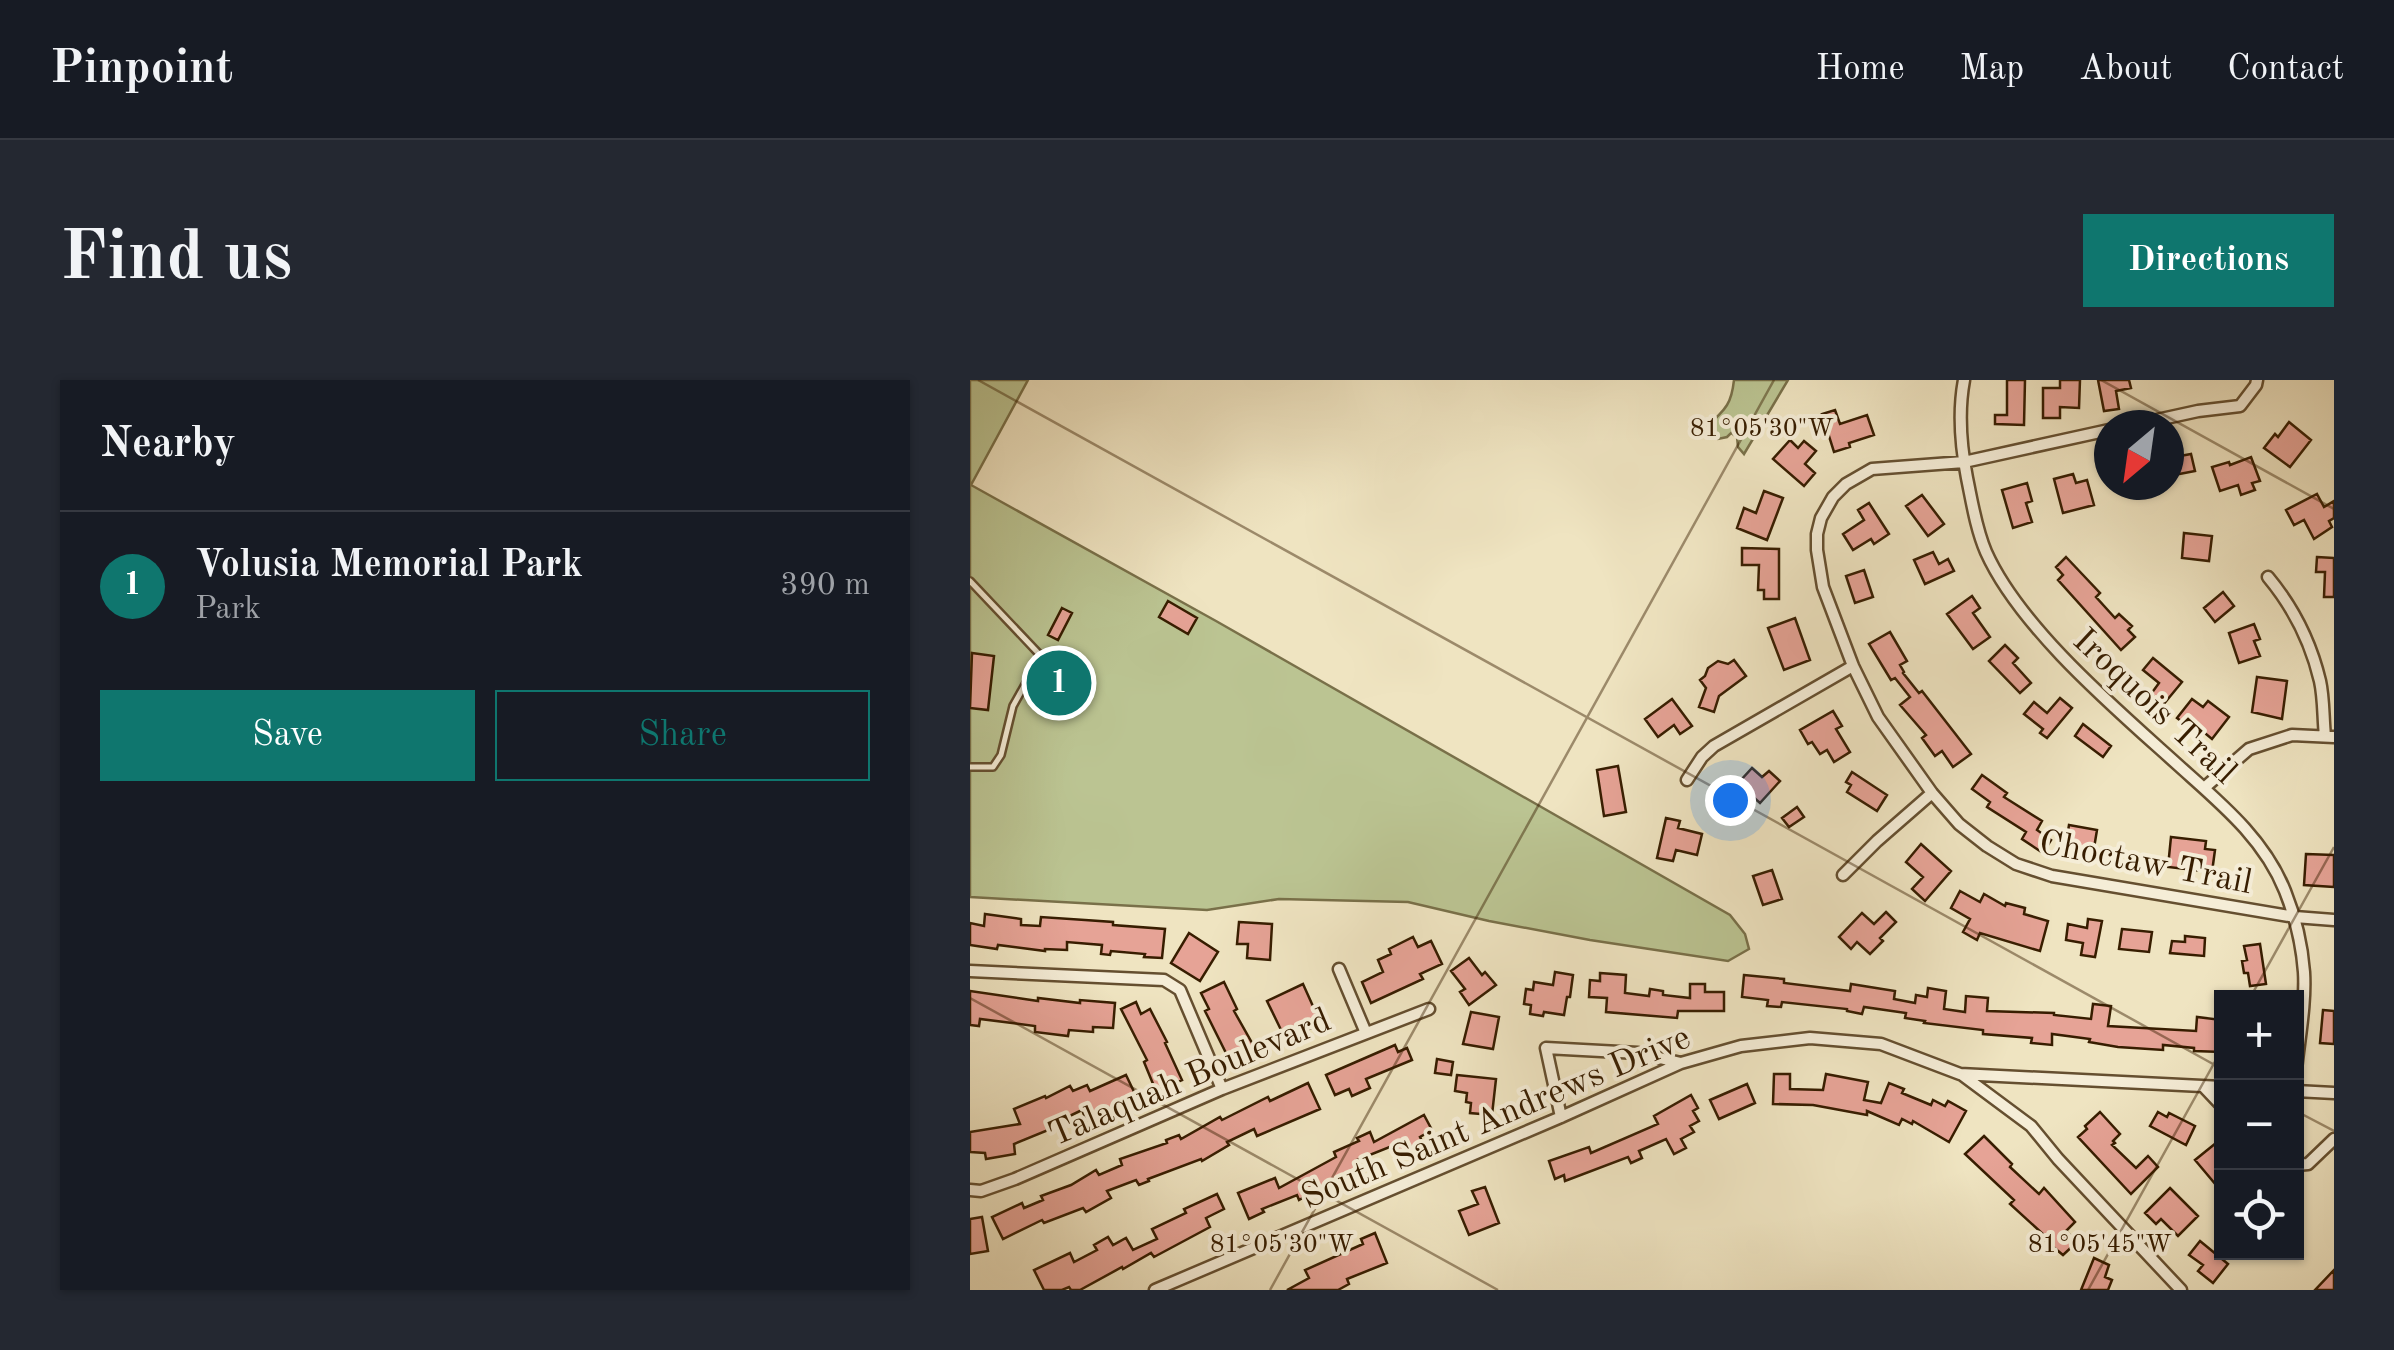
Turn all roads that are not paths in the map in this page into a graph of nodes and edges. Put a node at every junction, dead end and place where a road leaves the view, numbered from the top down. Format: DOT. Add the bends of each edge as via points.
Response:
graph roads {
  1 [pos="1964,380"];
  2 [pos="2256,380"];
  3 [pos="2184,414"];
  4 [pos="2094,433"];
  5 [pos="1964,462"];
  6 [pos="2268,577"];
  7 [pos="970,581"];
  8 [pos="1852,666"];
  9 [pos="2329,736"];
  10 [pos="970,766"];
  11 [pos="1687,780"];
  12 [pos="2204,788"];
  13 [pos="1932,793"];
  14 [pos="1843,875"];
  15 [pos="2294,918"];
  16 [pos="2334,920"];
  17 [pos="1339,969"];
  18 [pos="970,971"];
  19 [pos="2303,990"];
  20 [pos="1429,1009"];
  21 [pos="1366,1033"];
  22 [pos="1681,1063"];
  23 [pos="1960,1074"];
  24 [pos="2203,1086"];
  25 [pos="2214,1087"];
  26 [pos="1222,1090"];
  27 [pos="2304,1092"];
  28 [pos="2334,1093"];
  29 [pos="2214,1098"];
  30 [pos="1561,1118"];
  31 [pos="2334,1139"];
  32 [pos="2304,1164"];
  33 [pos="970,1190"];
  34 [pos="2175,1288"];
  35 [pos="1155,1290"];
  1 -- 5 [label="street, Iroquois Trail"];
  2 -- 3 [label="street" via="2240,406"];
  4 -- 5 [label="street, Choctaw Trail"];
  5 -- 8 [label="street, Choctaw Trail" via="1872,470 1846,484 1821,518 1816,550 1823,588"];
  5 -- 12 [label="street, Iroquois Trail" via="1985,550 2004,584 2046,639"];
  6 -- 9 [label="street" via="2302,626"];
  7 -- 10 [label="lane" via="1041,656 1013,706 1002,755 993,767"];
  8 -- 11 [label="street" via="1714,746"];
  8 -- 13 [label="street, Choctaw Trail" via="1878,717"];
  9 -- 12 [label="street" via="2292,735 2249,749"];
  12 -- 15 [label="street, Iroquois Trail" via="2246,827 2284,887"];
  13 -- 14 [label="street"];
  13 -- 15 [label="street, Choctaw Trail" via="1959,824 2016,864"];
  15 -- 16 [label="street, Choctaw Trail"];
  15 -- 19 [label="street, Iroquois Trail"];
  17 -- 21 [label="street"];
  18 -- 26 [label="street" via="1164,980 1180,990"];
  20 -- 21 [label="street, Talaquah Boulevard"];
  21 -- 26 [label="street, Talaquah Boulevard"];
  22 -- 23 [label="street, South Saint Andrews Drive" via="1741,1046 1810,1038 1881,1044"];
  22 -- 30 [label="street, South Saint Andrews Drive"];
  22 -- 30 [label="street" via="1638,1053 1546,1048"];
  23 -- 24 [label="street, South Saint Andrews Drive"];
  23 -- 34 [label="street" via="2032,1126"];
  24 -- 25 [label="street, South Saint Andrews Drive"];
  24 -- 29 [label="street"];
  26 -- 33 [label="street, Talaquah Boulevard" via="1014,1179"];
  27 -- 28 [label="street"];
  30 -- 35 [label="street, South Saint Andrews Drive"];
  31 -- 32 [label="street"];
}
